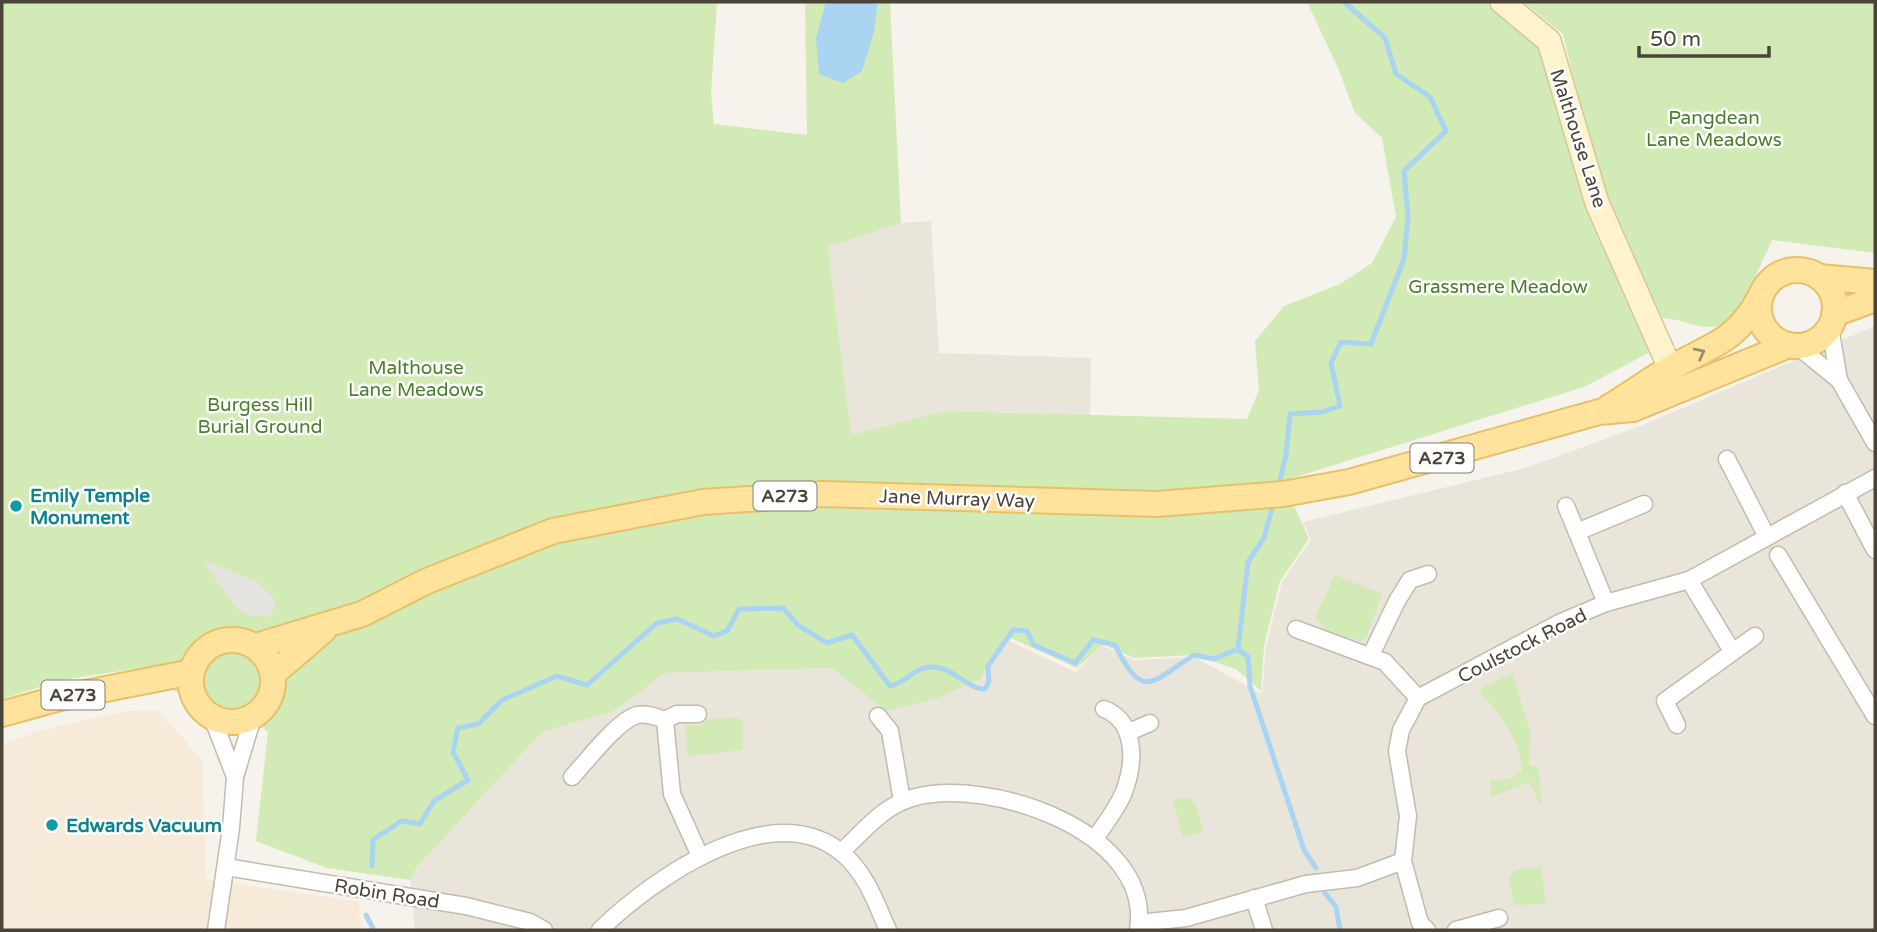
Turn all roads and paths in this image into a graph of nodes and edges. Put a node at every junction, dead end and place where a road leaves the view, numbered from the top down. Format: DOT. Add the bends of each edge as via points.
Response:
graph roads {
  1 [pos="1502,2"];
  2 [pos="1819,277"];
  3 [pos="1875,282"];
  4 [pos="1761,296"];
  5 [pos="1875,299"];
  6 [pos="1832,320"];
  7 [pos="1793,346"];
  8 [pos="1670,368"];
  9 [pos="1839,380"];
  10 [pos="1599,412"];
  11 [pos="1875,443"];
  12 [pos="1727,459"];
  13 [pos="1875,478"];
  14 [pos="1845,493"];
  15 [pos="1644,504"];
  16 [pos="1566,506"];
  17 [pos="1577,531"];
  18 [pos="1768,537"];
  19 [pos="1875,551"];
  20 [pos="1778,555"];
  21 [pos="1428,573"];
  22 [pos="1689,580"];
  23 [pos="1606,603"];
  24 [pos="327,627"];
  25 [pos="1296,629"];
  26 [pos="1755,636"];
  27 [pos="256,646"];
  28 [pos="1732,652"];
  29 [pos="1371,655"];
  30 [pos="192,672"];
  31 [pos="273,674"];
  32 [pos="146,682"];
  33 [pos="1418,698"];
  34 [pos="1104,709"];
  35 [pos="205,711"];
  36 [pos="2,714"];
  37 [pos="698,714"];
  38 [pos="253,716"];
  39 [pos="878,716"];
  40 [pos="1875,716"];
  41 [pos="665,720"];
  42 [pos="1150,723"];
  43 [pos="1677,725"];
  44 [pos="1129,732"];
  45 [pos="235,777"];
  46 [pos="572,777"];
  47 [pos="902,802"];
  48 [pos="1095,839"];
  49 [pos="841,852"];
  50 [pos="699,856"];
  51 [pos="1403,861"];
  52 [pos="226,867"];
  53 [pos="1254,898"];
  54 [pos="1499,918"];
  55 [pos="1138,927"];
  56 [pos="216,930"];
  57 [pos="544,930"];
  58 [pos="600,930"];
  59 [pos="888,930"];
  60 [pos="1264,930"];
  61 [pos="1427,930"];
  62 [pos="1456,930"];
  1 -- 8 [label="street, Malthouse Lane" via="1549,41 1597,203"];
  2 -- 3 [label="main road"];
  2 -- 4 [label="main road" via="1787,271 1767,285"];
  2 -- 6 [label="main road" via="1832,293"];
  4 -- 7 [label="main road" via="1760,318 1765,328 1772,337"];
  8 -- 4 [label="main road, Jane Murray Way / A273, one-way" via="1719,344 1748,320"];
  5 -- 6 [label="main road"];
  6 -- 7 [label="main road" via="1816,341"];
  6 -- 9 [label="street"];
  7 -- 9 [label="street"];
  7 -- 10 [label="main road, Jane Murray Way / A273" via="1633,409"];
  8 -- 10 [label="main road, Jane Murray Way / A273"];
  9 -- 11 [label="street"];
  10 -- 24 [label="main road, Jane Murray Way / A273" via="1349,482 1273,495 1157,504 823,494 703,502 553,531"];
  12 -- 18 [label="street"];
  13 -- 14 [label="street, Coulstock Road"];
  14 -- 18 [label="street, Coulstock Road"];
  14 -- 19 [label="street"];
  15 -- 17 [label="street"];
  16 -- 17 [label="street"];
  17 -- 23 [label="street"];
  18 -- 22 [label="street, Coulstock Road"];
  20 -- 40 [label="street"];
  21 -- 29 [label="street" via="1410,580"];
  22 -- 23 [label="street, Coulstock Road"];
  22 -- 28 [label="street"];
  23 -- 33 [label="street, Coulstock Road"];
  24 -- 27 [label="main road, Jane Murray Way / A273"];
  24 -- 31 [label="main road, Jane Murray Way / A273"];
  25 -- 29 [label="street"];
  26 -- 28 [label="street"];
  27 -- 30 [label="main road" via="234,639 211,645"];
  27 -- 31 [label="main road"];
  28 -- 43 [label="street" via="1665,701"];
  29 -- 33 [label="street" via="1399,675"];
  30 -- 32 [label="main road, A273"];
  30 -- 35 [label="main road" via="191,683"];
  31 -- 38 [label="main road" via="270,698"];
  32 -- 35 [label="main road"];
  32 -- 36 [label="main road, A273"];
  33 -- 51 [label="street" via="1401,730 1397,751 1408,816"];
  34 -- 44 [label="street" via="1114,713"];
  35 -- 38 [label="main road" via="232,722"];
  35 -- 45 [label="street"];
  37 -- 41 [label="street" via="677,714"];
  38 -- 45 [label="street"];
  39 -- 47 [label="street" via="890,731"];
  41 -- 46 [label="street" via="635,716"];
  41 -- 50 [label="street" via="672,794"];
  42 -- 44 [label="street"];
  44 -- 48 [label="street" via="1131,761 1126,788"];
  45 -- 52 [label="street"];
  47 -- 48 [label="street" via="940,794 1002,800"];
  47 -- 49 [label="street" via="887,809"];
  48 -- 55 [label="street" via="1126,873 1137,904"];
  49 -- 50 [label="street" via="797,834 776,834"];
  49 -- 59 [label="street" via="859,871"];
  50 -- 58 [label="street" via="648,889"];
  51 -- 53 [label="street" via="1357,878 1306,884"];
  51 -- 61 [label="street" via="1420,923"];
  52 -- 56 [label="street"];
  52 -- 57 [label="street, Robin Road" via="466,906 530,922"];
  53 -- 55 [label="street"];
  53 -- 60 [label="street"];
  54 -- 62 [label="street"];
}
